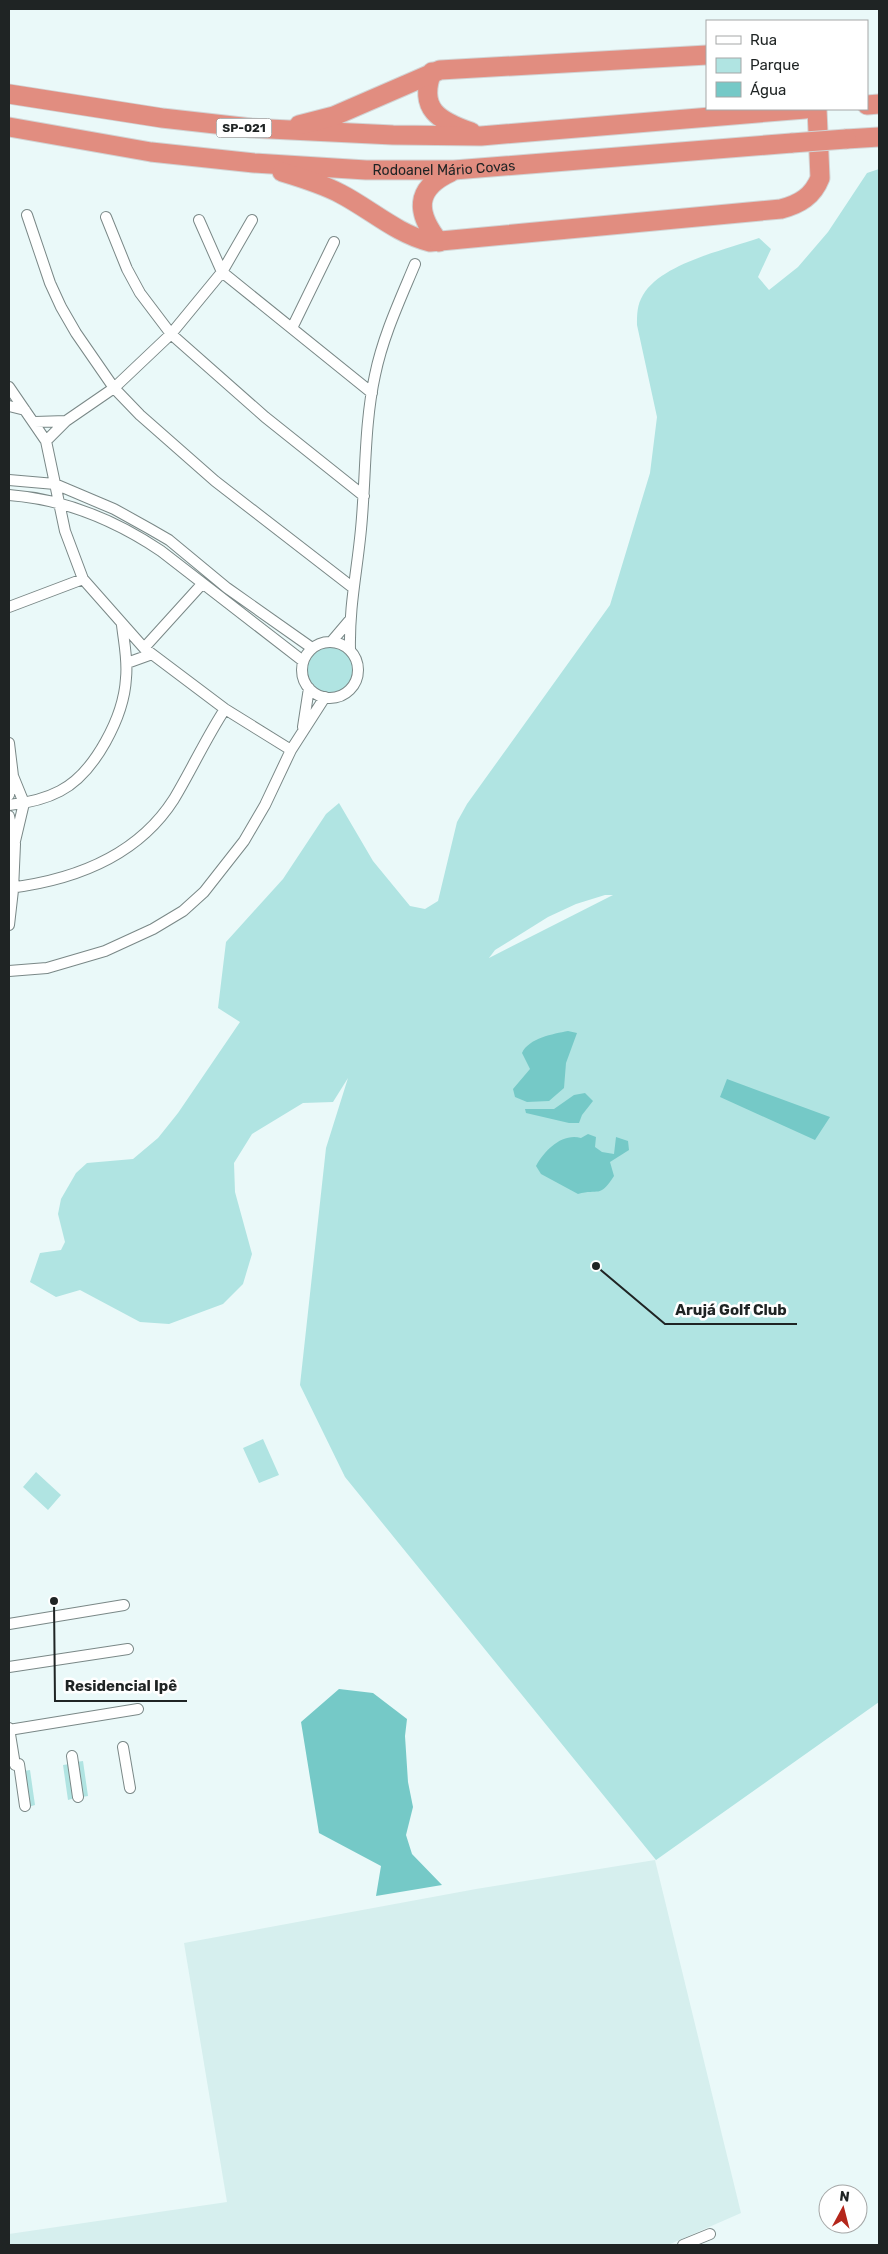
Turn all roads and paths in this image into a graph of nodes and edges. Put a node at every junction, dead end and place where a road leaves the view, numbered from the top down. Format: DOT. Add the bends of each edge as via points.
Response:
graph roads {
  1 [pos="706,55"];
  2 [pos="432,72"];
  3 [pos="9,94"];
  4 [pos="784,110"];
  5 [pos="817,110"];
  6 [pos="9,127"];
  7 [pos="251,128"];
  8 [pos="481,136"];
  9 [pos="879,137"];
  10 [pos="254,163"];
  11 [pos="454,170"];
  12 [pos="27,215"];
  13 [pos="106,217"];
  14 [pos="199,220"];
  15 [pos="252,220"];
  16 [pos="334,242"];
  17 [pos="439,242"];
  18 [pos="416,264"];
  19 [pos="222,272"];
  20 [pos="292,328"];
  21 [pos="171,334"];
  22 [pos="9,387"];
  23 [pos="114,388"];
  24 [pos="372,393"];
  25 [pos="9,406"];
  26 [pos="25,410"];
  27 [pos="34,422"];
  28 [pos="66,422"];
  29 [pos="46,440"];
  30 [pos="9,480"];
  31 [pos="55,484"];
  32 [pos="9,496"];
  33 [pos="364,496"];
  34 [pos="60,504"];
  35 [pos="83,579"];
  36 [pos="202,584"];
  37 [pos="352,587"];
  38 [pos="9,607"];
  39 [pos="349,621"];
  40 [pos="122,625"];
  41 [pos="332,642"];
  42 [pos="312,648"];
  43 [pos="350,650"];
  44 [pos="148,651"];
  45 [pos="303,662"];
  46 [pos="127,663"];
  47 [pos="309,688"];
  48 [pos="326,697"];
  49 [pos="225,709"];
  50 [pos="302,731"];
  51 [pos="9,743"];
  52 [pos="291,750"];
  53 [pos="13,776"];
  54 [pos="9,795"];
  55 [pos="24,802"];
  56 [pos="9,805"];
  57 [pos="9,816"];
  58 [pos="15,844"];
  59 [pos="11,888"];
  60 [pos="9,925"];
  61 [pos="9,971"];
  62 [pos="124,1605"];
  63 [pos="9,1624"];
  64 [pos="128,1649"];
  65 [pos="9,1667"];
  66 [pos="138,1709"];
  67 [pos="9,1729"];
  68 [pos="123,1748"];
  69 [pos="72,1756"];
  70 [pos="130,1788"];
  71 [pos="78,1797"];
  72 [pos="25,1806"];
  73 [pos="710,2234"];
  74 [pos="683,2245"];
  1 -- 2 [label="highway" via="471,67"];
  2 -- 7 [label="highway" via="334,116 296,125"];
  2 -- 8 [label="highway" via="426,94 431,109 450,125"];
  3 -- 7 [label="highway, SP-021"];
  4 -- 8 [label="highway, SP-021"];
  5 -- 17 [label="highway" via="820,178 806,199 793,206"];
  6 -- 10 [label="highway, Rodoanel Mário Covas" via="151,152"];
  7 -- 8 [label="highway, SP-021"];
  9 -- 11 [label="highway, Rodoanel Mário Covas, bridge"];
  10 -- 11 [label="highway, Rodoanel Mário Covas" via="366,170"];
  10 -- 17 [label="highway" via="340,193 420,239"];
  11 -- 17 [label="highway" via="430,185 423,201 425,222"];
  12 -- 23 [label="street" via="61,307"];
  13 -- 21 [label="street" via="140,293"];
  14 -- 19 [label="street"];
  15 -- 19 [label="street"];
  16 -- 20 [label="street"];
  18 -- 24 [label="street" via="384,342"];
  19 -- 20 [label="street"];
  19 -- 21 [label="street"];
  20 -- 24 [label="street"];
  21 -- 23 [label="street"];
  21 -- 33 [label="street" via="265,417"];
  22 -- 26 [label="street"];
  23 -- 28 [label="street"];
  23 -- 37 [label="street" via="215,481"];
  24 -- 33 [label="street"];
  25 -- 26 [label="street"];
  26 -- 27 [label="street"];
  27 -- 28 [label="street"];
  27 -- 29 [label="street"];
  28 -- 29 [label="street"];
  29 -- 31 [label="street"];
  30 -- 31 [label="street"];
  31 -- 34 [label="street"];
  31 -- 42 [label="street" via="114,509 169,540 226,588"];
  32 -- 34 [label="street"];
  33 -- 37 [label="street"];
  34 -- 35 [label="street" via="69,545"];
  34 -- 36 [label="street" via="88,512 140,537"];
  35 -- 38 [label="street"];
  35 -- 40 [label="street"];
  36 -- 44 [label="street"];
  36 -- 45 [label="street"];
  37 -- 39 [label="street"];
  39 -- 41 [label="street"];
  39 -- 43 [label="street"];
  40 -- 44 [label="street"];
  40 -- 46 [label="street"];
  41 -- 42 [label="street"];
  41 -- 43 [label="street"];
  42 -- 45 [label="street"];
  43 -- 48 [label="street" via="358,666 355,683 342,695"];
  44 -- 46 [label="street"];
  44 -- 49 [label="street"];
  45 -- 47 [label="street" via="304,681"];
  46 -- 55 [label="street" via="120,707 89,768 62,790"];
  47 -- 48 [label="street"];
  47 -- 50 [label="street"];
  48 -- 50 [label="street"];
  49 -- 52 [label="street"];
  49 -- 59 [label="street" via="174,799 137,842 80,873"];
  50 -- 52 [label="street"];
  51 -- 53 [label="street"];
  52 -- 61 [label="street" via="244,841 204,892 183,911 153,930 97,954 47,968"];
  53 -- 54 [label="street"];
  53 -- 55 [label="street"];
  55 -- 56 [label="street"];
  55 -- 58 [label="street"];
  57 -- 58 [label="street"];
  58 -- 59 [label="street"];
  59 -- 60 [label="street"];
  62 -- 63 [label="street"];
  64 -- 65 [label="street"];
  66 -- 67 [label="street"];
  67 -- 72 [label="street"];
  68 -- 70 [label="street"];
  69 -- 71 [label="street"];
  73 -- 74 [label="street"];
}
